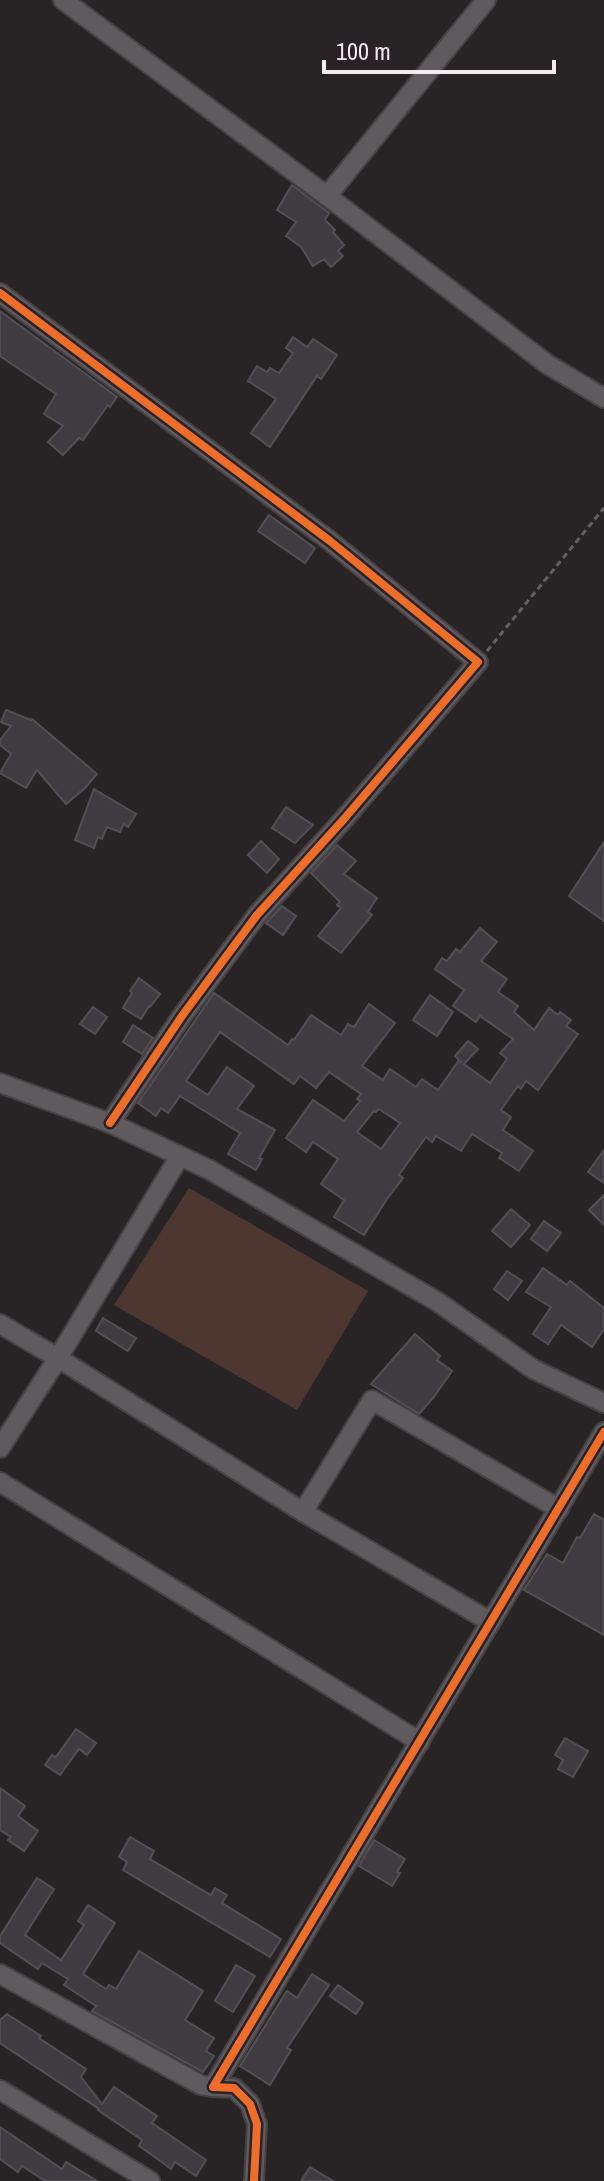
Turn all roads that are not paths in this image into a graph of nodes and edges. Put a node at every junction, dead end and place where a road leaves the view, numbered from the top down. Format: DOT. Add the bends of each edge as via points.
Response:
graph roads {
  1 [pos="63,0"];
  2 [pos="486,0"];
  3 [pos="327,196"];
  4 [pos="0,293"];
  5 [pos="604,398"];
  6 [pos="0,1083"];
  7 [pos="110,1123"];
  8 [pos="180,1156"];
  9 [pos="0,1324"];
  10 [pos="58,1358"];
  11 [pos="604,1403"];
  12 [pos="604,1432"];
  13 [pos="0,1448"];
  14 [pos="0,1482"];
  15 [pos="559,1509"];
  16 [pos="303,1512"];
  17 [pos="491,1622"];
  18 [pos="420,1742"];
  19 [pos="0,1974"];
  20 [pos="213,2087"];
  21 [pos="0,2090"];
  22 [pos="150,2181"];
  23 [pos="254,2181"];
  1 -- 3 [label="street"];
  2 -- 3 [label="street"];
  3 -- 5 [label="street" via="547,364"];
  4 -- 7 [label="street" via="330,541 478,662 257,915"];
  6 -- 7 [label="street"];
  7 -- 8 [label="street"];
  8 -- 10 [label="street"];
  8 -- 11 [label="street" via="438,1302 533,1369"];
  9 -- 10 [label="street"];
  10 -- 13 [label="street"];
  10 -- 16 [label="street"];
  12 -- 15 [label="street"];
  14 -- 18 [label="street"];
  15 -- 16 [label="street" via="372,1400"];
  15 -- 17 [label="street"];
  16 -- 17 [label="street"];
  17 -- 18 [label="street"];
  18 -- 20 [label="street"];
  19 -- 20 [label="street"];
  20 -- 23 [label="street" via="234,2088 250,2104 257,2124"];
  21 -- 22 [label="street"];
}
